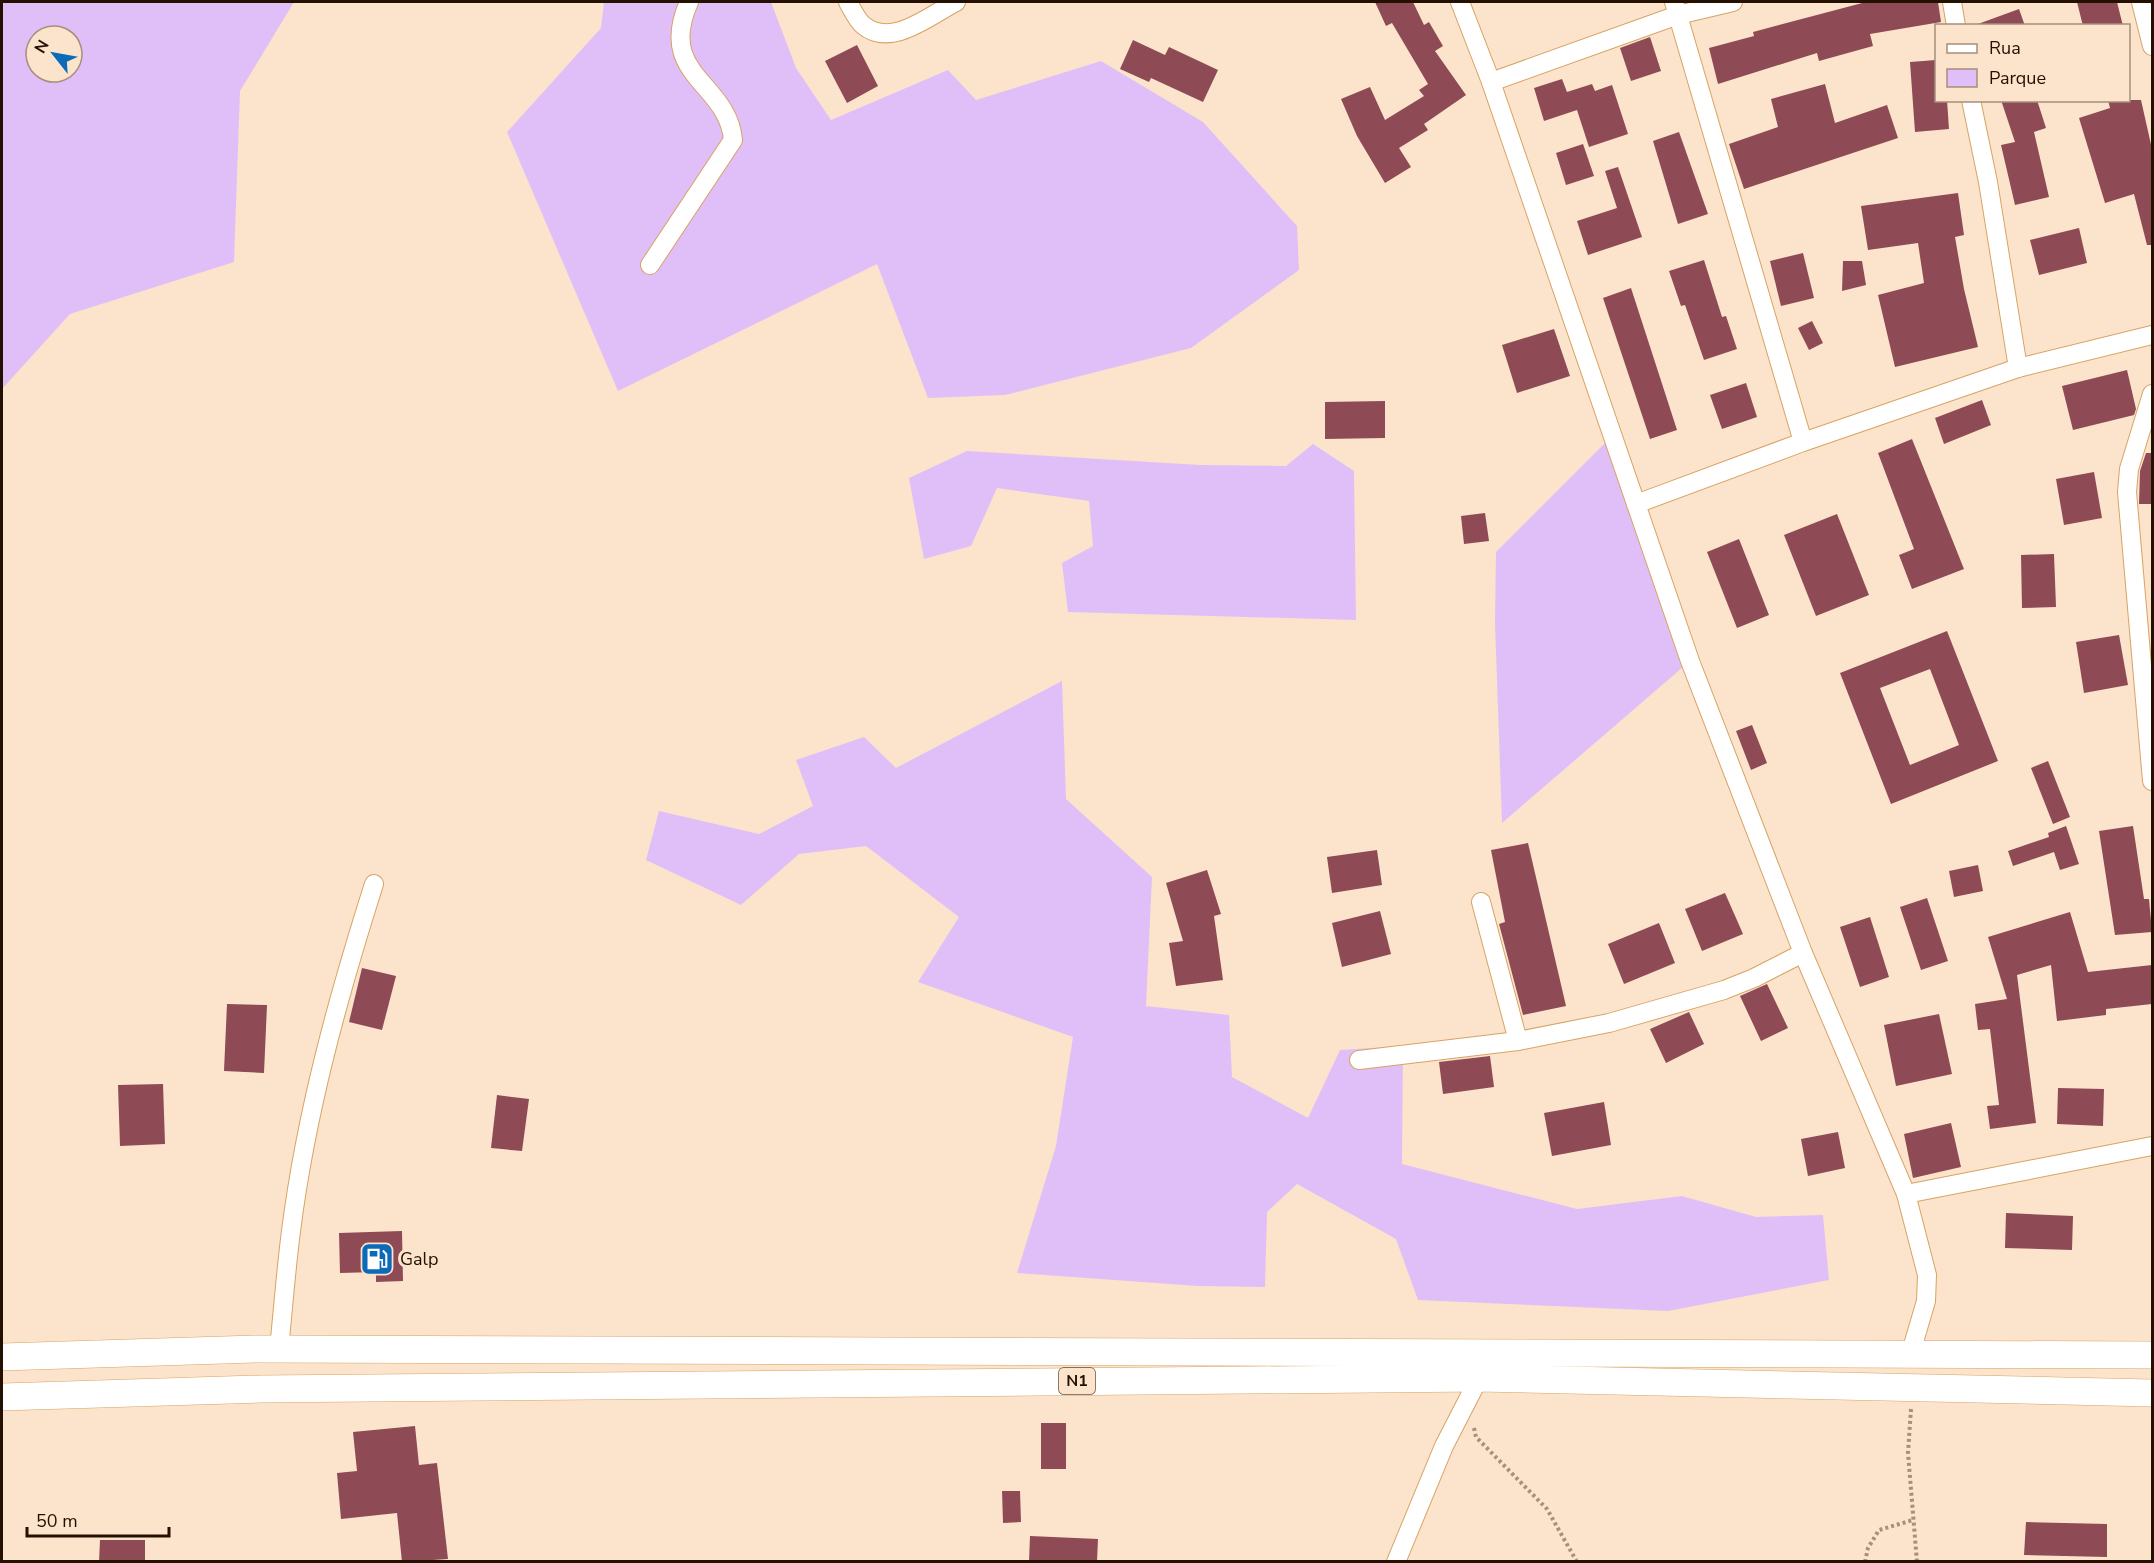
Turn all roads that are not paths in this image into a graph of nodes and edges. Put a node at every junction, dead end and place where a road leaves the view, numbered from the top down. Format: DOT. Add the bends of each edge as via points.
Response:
graph roads {
  1 [pos="689,2"];
  2 [pos="848,2"];
  3 [pos="956,2"];
  4 [pos="1460,2"];
  5 [pos="1732,2"];
  6 [pos="1952,2"];
  7 [pos="2141,2"];
  8 [pos="1676,8"];
  9 [pos="1956,24"];
  10 [pos="2152,46"];
  11 [pos="1491,82"];
  12 [pos="1971,102"];
  13 [pos="650,265"];
  14 [pos="2152,335"];
  15 [pos="2018,368"];
  16 [pos="2152,394"];
  17 [pos="1803,442"];
  18 [pos="1636,504"];
  19 [pos="2152,781"];
  20 [pos="374,884"];
  21 [pos="1481,902"];
  22 [pos="1803,953"];
  23 [pos="1518,1041"];
  24 [pos="1359,1060"];
  25 [pos="2152,1146"];
  26 [pos="1906,1194"];
  27 [pos="279,1349"];
  28 [pos="1911,1352"];
  29 [pos="2152,1355"];
  30 [pos="2,1357"];
  31 [pos="1474,1388"];
  32 [pos="2152,1393"];
  33 [pos="2,1397"];
  34 [pos="1396,1562"];
  1 -- 13 [label="street" via="682,23 684,61 723,110 733,140"];
  2 -- 3 [label="street" via="862,25 886,34 898,33"];
  4 -- 11 [label="street"];
  5 -- 8 [label="street"];
  6 -- 9 [label="street"];
  7 -- 10 [label="street"];
  8 -- 11 [label="street"];
  8 -- 17 [label="street"];
  11 -- 18 [label="street"];
  12 -- 15 [label="street"];
  14 -- 15 [label="street"];
  15 -- 17 [label="street"];
  16 -- 19 [label="street" via="2129,469 2127,492"];
  17 -- 18 [label="street"];
  18 -- 22 [label="street" via="1690,660"];
  20 -- 27 [label="street" via="339,1001 307,1134 291,1231"];
  21 -- 23 [label="street"];
  22 -- 23 [label="street" via="1754,978 1687,1002"];
  22 -- 26 [label="street"];
  23 -- 24 [label="street"];
  25 -- 26 [label="street"];
  26 -- 28 [label="street" via="1927,1275 1926,1300"];
  27 -- 28 [label="main road, N1"];
  27 -- 30 [label="main road, N1"];
  28 -- 29 [label="main road, N1"];
  31 -- 32 [label="main road, N1" via="1912,1387"];
  31 -- 33 [label="main road, N1" via="260,1389"];
  31 -- 34 [label="street" via="1444,1446"];
}
